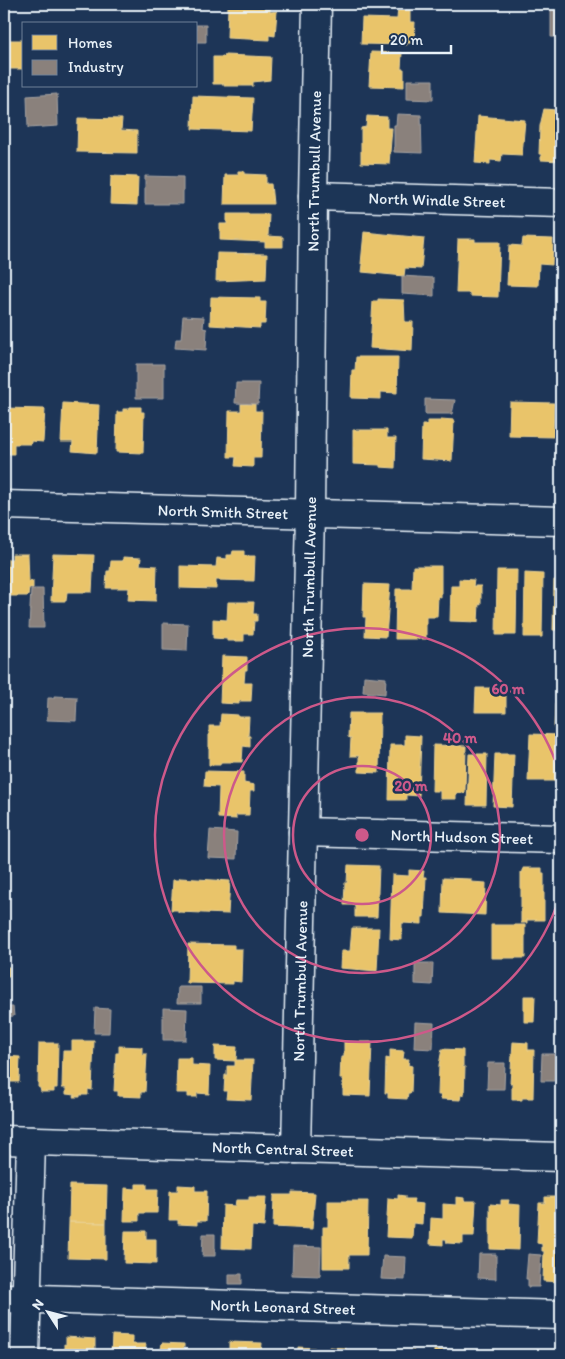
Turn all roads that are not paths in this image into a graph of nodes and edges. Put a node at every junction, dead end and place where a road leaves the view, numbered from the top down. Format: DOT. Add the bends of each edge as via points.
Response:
graph roads {
  1 [pos="317,4"];
  2 [pos="312,196"];
  3 [pos="561,203"];
  4 [pos="4,505"];
  5 [pos="310,513"];
  6 [pos="561,521"];
  7 [pos="303,832"];
  8 [pos="561,839"];
  9 [pos="4,1140"];
  10 [pos="31,1141"];
  11 [pos="296,1149"];
  12 [pos="561,1157"];
  13 [pos="15,1298"];
  14 [pos="561,1315"];
  15 [pos="24,1355"];
  1 -- 2 [label="street, North Trumbull Avenue"];
  2 -- 3 [label="street, North Windle Street"];
  2 -- 5 [label="street, North Trumbull Avenue"];
  4 -- 5 [label="street, North Smith Street"];
  5 -- 6 [label="street, North Smith Street"];
  5 -- 7 [label="street, North Trumbull Avenue"];
  7 -- 8 [label="street, North Hudson Street"];
  7 -- 11 [label="street, North Trumbull Avenue"];
  9 -- 10 [label="street, North Central Street"];
  10 -- 11 [label="street, North Central Street"];
  10 -- 13 [label="street"];
  11 -- 12 [label="street, North Central Street"];
  13 -- 14 [label="street, North Leonard Street"];
  13 -- 15 [label="street"];
}
